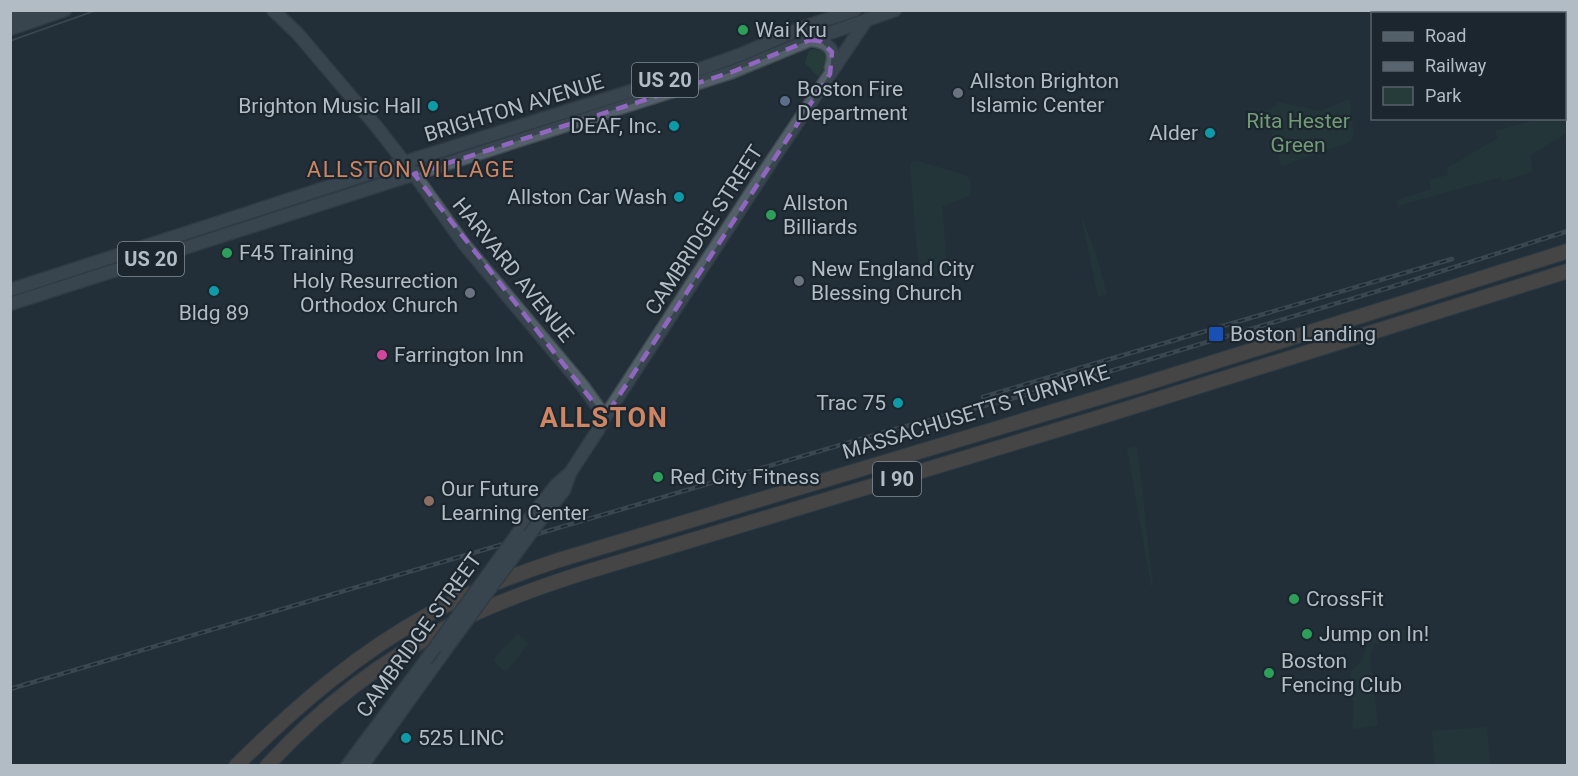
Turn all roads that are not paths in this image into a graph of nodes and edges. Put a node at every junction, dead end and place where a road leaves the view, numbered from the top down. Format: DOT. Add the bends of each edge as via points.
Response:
graph roads {
  1 [pos="33,10"];
  2 [pos="65,10"];
  3 [pos="273,10"];
  4 [pos="855,10"];
  5 [pos="895,10"];
  6 [pos="15,15"];
  7 [pos="870,15"];
  8 [pos="10,29"];
  9 [pos="810,40"];
  10 [pos="830,74"];
  11 [pos="405,162"];
  12 [pos="414,174"];
  13 [pos="1568,251"];
  14 [pos="1568,272"];
  15 [pos="10,290"];
  16 [pos="10,304"];
  17 [pos="605,417"];
  18 [pos="570,473"];
  19 [pos="349,666"];
  20 [pos="236,765"];
  21 [pos="248,765"];
  22 [pos="267,765"];
  23 [pos="347,765"];
  24 [pos="362,765"];
  1 -- 6 [label="main road"];
  2 -- 8 [label="main road"];
  3 -- 11 [label="main road, HARVARD AVENUE" via="318,56"];
  4 -- 11 [label="main road, BRIGHTON AVENUE / US 20" via="698,70"];
  5 -- 7 [label="main road, US 20"];
  7 -- 9 [label="main road, BRIGHTON AVENUE / US 20"];
  7 -- 10 [label="main road, CAMBRIDGE STREET"];
  9 -- 10 [label="main road" via="825,43 832,52"];
  9 -- 12 [label="main road, BRIGHTON AVENUE / US 20" via="732,72"];
  10 -- 17 [label="main road, CAMBRIDGE STREET"];
  11 -- 12 [label="main road, HARVARD AVENUE"];
  11 -- 15 [label="main road, BRIGHTON AVENUE / US 20"];
  12 -- 16 [label="main road, BRIGHTON AVENUE / US 20"];
  12 -- 17 [label="main road, HARVARD AVENUE" via="464,244"];
  13 -- 19 [label="highway, MASSACHUSETTS TURNPIKE / I 90" via="533,569 433,612"];
  14 -- 22 [label="highway, MASSACHUSETTS TURNPIKE / I 90" via="525,593 456,622 382,666 317,716"];
  17 -- 18 [label="main road, CAMBRIDGE STREET"];
  18 -- 23 [label="main road, CAMBRIDGE STREET, bridge" via="522,528"];
  18 -- 24 [label="main road, CAMBRIDGE STREET, bridge" via="564,490"];
  19 -- 20 [label="highway, MASSACHUSETTS TURNPIKE / I 90"];
  19 -- 21 [label="highway"];
}
